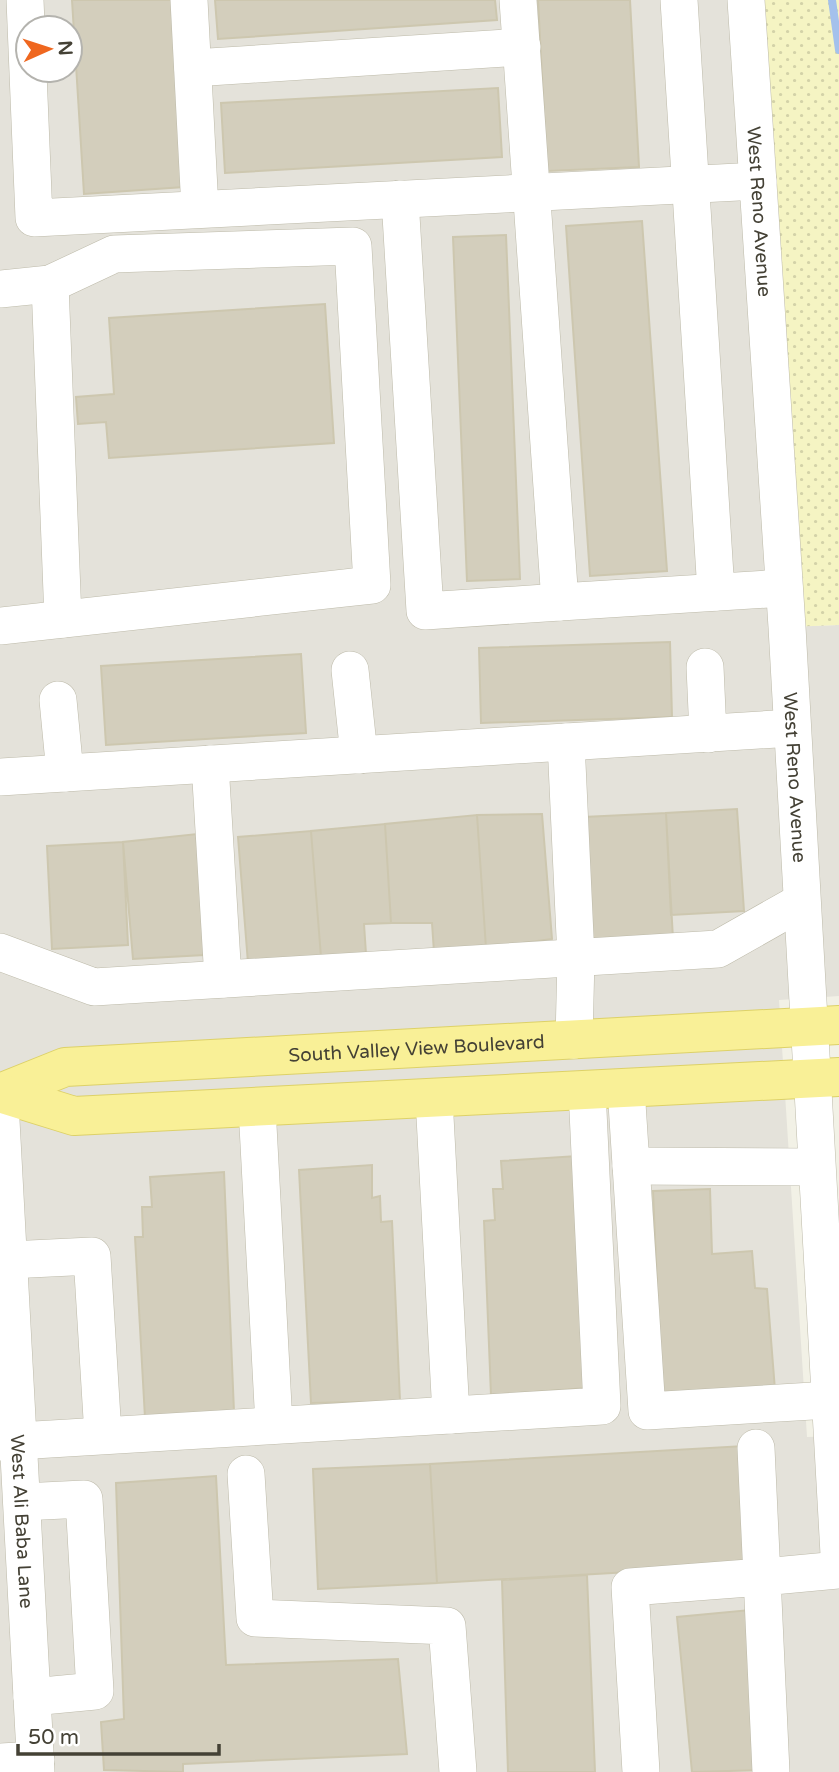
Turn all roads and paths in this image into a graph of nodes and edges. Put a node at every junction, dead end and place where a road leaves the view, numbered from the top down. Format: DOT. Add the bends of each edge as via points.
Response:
graph roads {
  1 [pos="189,0"];
  2 [pos="518,0"];
  3 [pos="679,0"];
  4 [pos="746,0"];
  5 [pos="522,47"];
  6 [pos="193,68"];
  7 [pos="23,84"];
  8 [pos="758,181"];
  9 [pos="690,184"];
  10 [pos="532,192"];
  11 [pos="400,199"];
  12 [pos="200,209"];
  13 [pos="50,284"];
  14 [pos="0,289"];
  15 [pos="784,588"];
  16 [pos="716,592"];
  17 [pos="560,602"];
  18 [pos="63,619"];
  19 [pos="0,626"];
  20 [pos="705,667"];
  21 [pos="350,670"];
  22 [pos="58,700"];
  23 [pos="792,729"];
  24 [pos="708,734"];
  25 [pos="566,742"];
  26 [pos="359,755"];
  27 [pos="210,764"];
  28 [pos="65,773"];
  29 [pos="0,777"];
  30 [pos="801,902"];
  31 [pos="0,952"];
  32 [pos="576,958"];
  33 [pos="223,979"];
  34 [pos="823,1026"];
  35 [pos="574,1040"];
  36 [pos="825,1077"];
  37 [pos="625,1088"];
  38 [pos="587,1090"];
  39 [pos="0,1093"];
  40 [pos="434,1098"];
  41 [pos="0,1102"];
  42 [pos="257,1107"];
  43 [pos="631,1166"];
  44 [pos="816,1167"];
  45 [pos="9,1260"];
  46 [pos="830,1400"];
  47 [pos="451,1415"];
  48 [pos="274,1425"];
  49 [pos="103,1436"];
  50 [pos="9,1441"];
  51 [pos="756,1448"];
  52 [pos="246,1474"];
  53 [pos="22,1502"];
  54 [pos="839,1554"];
  55 [pos="839,1570"];
  56 [pos="762,1577"];
  57 [pos="14,1595"];
  58 [pos="21,1677"];
  59 [pos="0,1762"];
  60 [pos="36,1766"];
  61 [pos="458,1772"];
  62 [pos="641,1772"];
  63 [pos="771,1772"];
  1 -- 6 [label="street"];
  2 -- 5 [label="street"];
  3 -- 9 [label="street"];
  4 -- 8 [label="street, West Reno Avenue"];
  5 -- 6 [label="street"];
  5 -- 10 [label="street"];
  6 -- 12 [label="street"];
  7 -- 12 [label="street" via="34,218"];
  8 -- 9 [label="street"];
  8 -- 15 [label="street, West Reno Avenue"];
  9 -- 10 [label="street"];
  9 -- 16 [label="street"];
  10 -- 11 [label="street"];
  10 -- 17 [label="street"];
  11 -- 12 [label="street"];
  11 -- 17 [label="street" via="425,611"];
  13 -- 14 [label="street"];
  13 -- 18 [label="street"];
  13 -- 18 [label="street" via="114,254 354,246 372,585"];
  15 -- 16 [label="street"];
  15 -- 23 [label="street, West Reno Avenue"];
  16 -- 17 [label="street"];
  18 -- 19 [label="street"];
  20 -- 24 [label="street"];
  21 -- 26 [label="street"];
  22 -- 28 [label="street"];
  23 -- 24 [label="street"];
  23 -- 30 [label="street, West Reno Avenue"];
  24 -- 25 [label="street"];
  25 -- 26 [label="street"];
  25 -- 32 [label="street"];
  26 -- 27 [label="street"];
  27 -- 28 [label="street"];
  27 -- 33 [label="street"];
  28 -- 29 [label="street"];
  30 -- 32 [label="street" via="718,949"];
  30 -- 34 [label="street, West Reno Avenue"];
  31 -- 33 [label="street" via="94,987"];
  32 -- 33 [label="street"];
  32 -- 35 [label="street"];
  34 -- 35 [label="main road, South Valley View Boulevard"];
  34 -- 36 [label="street, West Reno Avenue"];
  35 -- 39 [label="main road, South Valley View Boulevard" via="65,1067"];
  36 -- 37 [label="main road, South Valley View Boulevard"];
  36 -- 44 [label="street, West Reno Avenue"];
  37 -- 38 [label="main road, South Valley View Boulevard"];
  37 -- 43 [label="street"];
  38 -- 40 [label="main road, South Valley View Boulevard"];
  38 -- 47 [label="street" via="602,1406"];
  39 -- 42 [label="main road, South Valley View Boulevard" via="74,1116"];
  40 -- 42 [label="main road, South Valley View Boulevard"];
  40 -- 47 [label="street"];
  41 -- 45 [label="street, West Ali Baba Lane"];
  42 -- 48 [label="street"];
  43 -- 44 [label="street"];
  43 -- 46 [label="street" via="647,1411"];
  44 -- 46 [label="street, West Reno Avenue"];
  45 -- 49 [label="street" via="92,1256"];
  45 -- 50 [label="street, West Ali Baba Lane"];
  46 -- 54 [label="street, West Reno Avenue"];
  47 -- 48 [label="street"];
  48 -- 49 [label="street"];
  49 -- 50 [label="street"];
  50 -- 53 [label="street, West Ali Baba Lane"];
  51 -- 56 [label="street"];
  52 -- 61 [label="street" via="256,1618 447,1626"];
  53 -- 57 [label="street, West Ali Baba Lane"];
  53 -- 58 [label="street" via="84,1499 95,1691"];
  55 -- 56 [label="street"];
  56 -- 62 [label="street" via="630,1587"];
  56 -- 63 [label="street"];
  57 -- 58 [label="street, West Ali Baba Lane"];
  58 -- 60 [label="street, West Ali Baba Lane"];
  59 -- 60 [label="street"];
}
